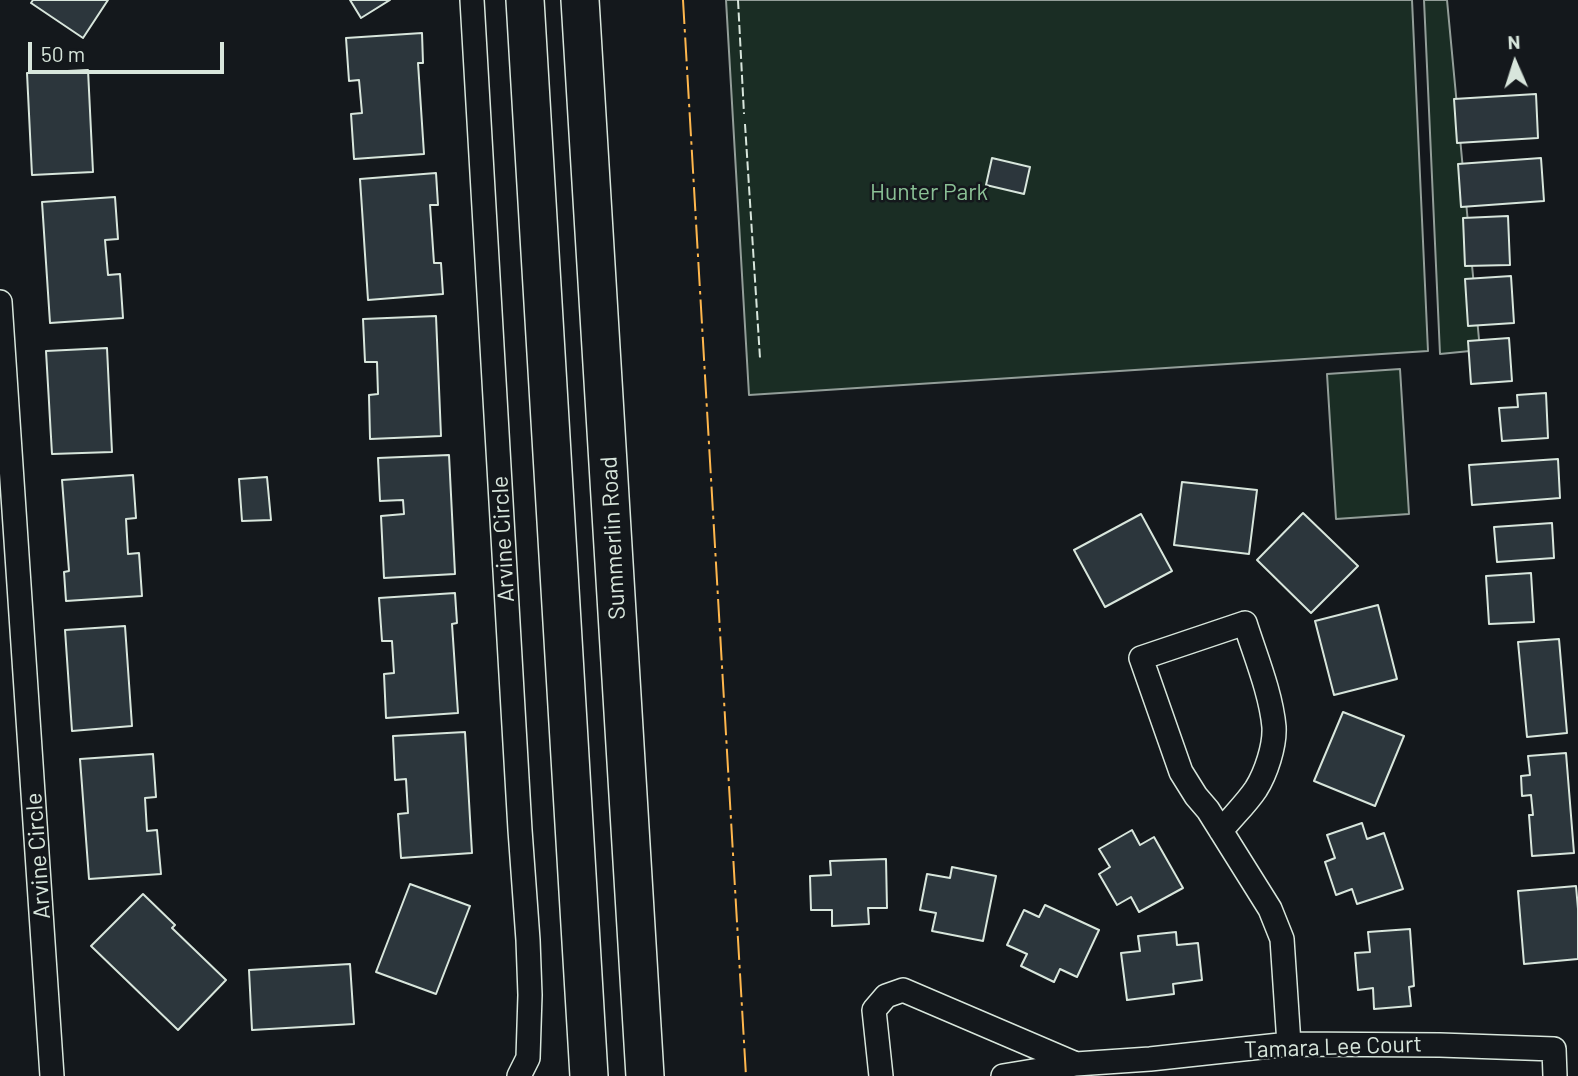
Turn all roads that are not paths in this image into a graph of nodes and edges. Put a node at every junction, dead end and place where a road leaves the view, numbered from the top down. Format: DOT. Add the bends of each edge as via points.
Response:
graph roads {
  1 [pos="472,0"];
  2 [pos="525,0"];
  3 [pos="580,0"];
  4 [pos="0,302"];
  5 [pos="1221,831"];
  6 [pos="1289,1044"];
  7 [pos="1076,1065"];
  8 [pos="52,1076"];
  9 [pos="519,1076"];
  10 [pos="589,1076"];
  11 [pos="645,1076"];
  12 [pos="881,1076"];
  13 [pos="1003,1076"];
  14 [pos="1555,1076"];
  1 -- 9 [label="street, Arvine Circle" via="528,940 528,1058"];
  2 -- 10 [label="main road"];
  3 -- 11 [label="main road, Summerlin Road"];
  4 -- 8 [label="street, Arvine Circle"];
  5 -- 5 [label="street" via="1181,772 1141,658 1245,623 1272,717 1273,748 1256,789"];
  5 -- 6 [label="street" via="1270,909 1282,939"];
  6 -- 7 [label="street, Tamara Lee Court"];
  6 -- 14 [label="street, Tamara Lee Court" via="1554,1049"];
  7 -- 12 [label="street" via="904,990 886,996 874,1010"];
  7 -- 13 [label="street, Tamara Lee Court"];
}
